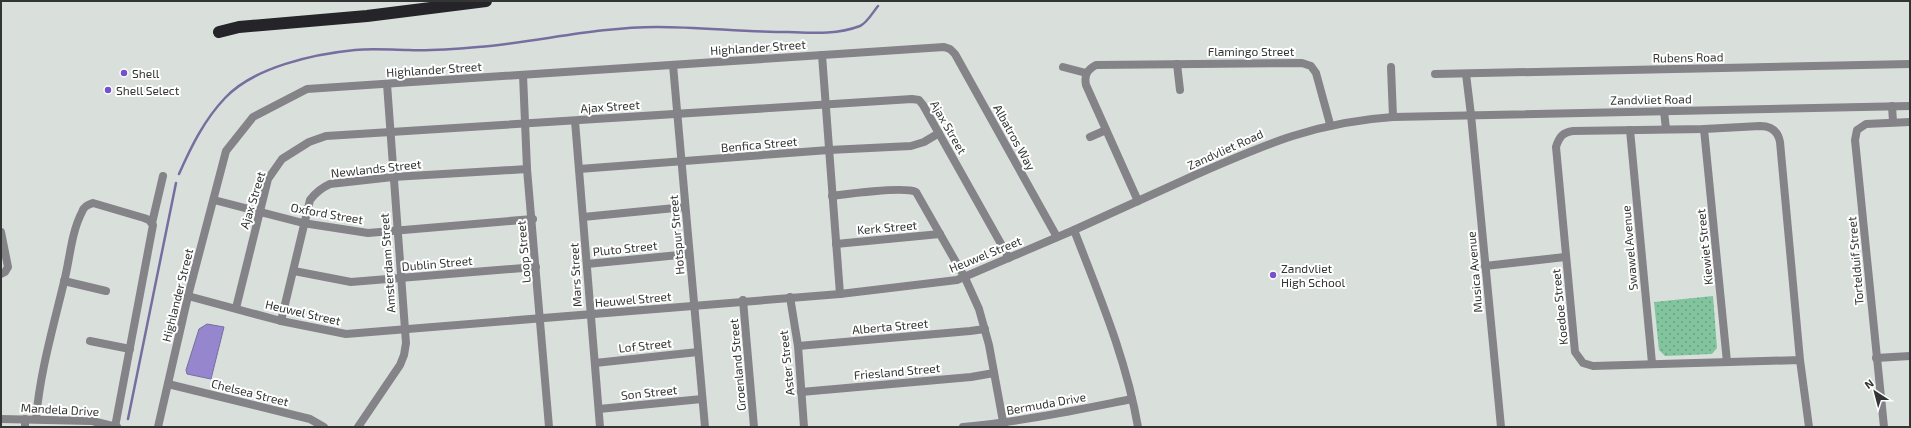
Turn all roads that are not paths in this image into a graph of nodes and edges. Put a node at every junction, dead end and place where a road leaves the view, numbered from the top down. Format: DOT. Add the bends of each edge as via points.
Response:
graph roads {
  1 [pos="486,1"];
  2 [pos="218,32"];
  3 [pos="950,49"];
  4 [pos="822,55"];
  5 [pos="1177,64"];
  6 [pos="1910,64"];
  7 [pos="673,65"];
  8 [pos="1063,67"];
  9 [pos="1391,67"];
  10 [pos="523,74"];
  11 [pos="1086,74"];
  12 [pos="1435,74"];
  13 [pos="1466,74"];
  14 [pos="387,84"];
  15 [pos="1180,90"];
  16 [pos="825,105"];
  17 [pos="1892,106"];
  18 [pos="1910,106"];
  19 [pos="1664,111"];
  20 [pos="678,115"];
  21 [pos="1471,115"];
  22 [pos="1393,116"];
  23 [pos="575,121"];
  24 [pos="1893,122"];
  25 [pos="1910,122"];
  26 [pos="525,124"];
  27 [pos="1330,124"];
  28 [pos="1666,129"];
  29 [pos="1704,129"];
  30 [pos="1106,130"];
  31 [pos="1630,130"];
  32 [pos="390,132"];
  33 [pos="939,133"];
  34 [pos="1090,137"];
  35 [pos="829,150"];
  36 [pos="682,162"];
  37 [pos="527,169"];
  38 [pos="579,169"];
  39 [pos="163,176"];
  40 [pos="394,177"];
  41 [pos="832,196"];
  42 [pos="214,200"];
  43 [pos="1138,201"];
  44 [pos="685,207"];
  45 [pos="259,212"];
  46 [pos="583,217"];
  47 [pos="533,219"];
  48 [pos="152,223"];
  49 [pos="303,223"];
  50 [pos="1074,230"];
  51 [pos="397,231"];
  52 [pos="1,232"];
  53 [pos="940,234"];
  54 [pos="1057,237"];
  55 [pos="836,244"];
  56 [pos="689,254"];
  57 [pos="1565,257"];
  58 [pos="1009,258"];
  59 [pos="587,264"];
  60 [pos="1485,266"];
  61 [pos="536,267"];
  62 [pos="294,271"];
  63 [pos="4,272"];
  64 [pos="400,278"];
  65 [pos="965,278"];
  66 [pos="64,282"];
  67 [pos="106,291"];
  68 [pos="840,294"];
  69 [pos="188,296"];
  70 [pos="790,297"];
  71 [pos="743,300"];
  72 [pos="694,306"];
  73 [pos="236,308"];
  74 [pos="589,314"];
  75 [pos="541,318"];
  76 [pos="281,321"];
  77 [pos="404,329"];
  78 [pos="985,329"];
  79 [pos="90,341"];
  80 [pos="798,346"];
  81 [pos="130,349"];
  82 [pos="698,352"];
  83 [pos="1910,356"];
  84 [pos="1876,358"];
  85 [pos="1800,360"];
  86 [pos="1727,362"];
  87 [pos="595,363"];
  88 [pos="1652,363"];
  89 [pos="994,373"];
  90 [pos="168,384"];
  91 [pos="801,392"];
  92 [pos="702,399"];
  93 [pos="1132,399"];
  94 [pos="598,409"];
  95 [pos="1,419"];
  96 [pos="36,419"];
  97 [pos="25,423"];
  98 [pos="1004,425"];
  99 [pos="116,427"];
  100 [pos="158,427"];
  101 [pos="324,427"];
  102 [pos="358,427"];
  103 [pos="549,427"];
  104 [pos="600,427"];
  105 [pos="705,427"];
  106 [pos="754,427"];
  107 [pos="804,427"];
  108 [pos="963,427"];
  109 [pos="1138,427"];
  110 [pos="1501,427"];
  111 [pos="1809,427"];
  112 [pos="1884,427"];
  1 -- 2 [label="highway"];
  3 -- 4 [label="street, Highlander Street" via="944,47"];
  3 -- 54 [label="street, Albatros Way"];
  4 -- 7 [label="street, Highlander Street"];
  4 -- 16 [label="street"];
  5 -- 11 [label="street, Flamingo Street" via="1101,64 1091,67"];
  5 -- 15 [label="street"];
  5 -- 27 [label="street, Flamingo Street" via="1302,63 1310,66 1318,78"];
  6 -- 13 [label="street, Rubens Road"];
  7 -- 10 [label="street, Highlander Street"];
  7 -- 20 [label="street, Hotspur Street"];
  8 -- 11 [label="street"];
  9 -- 22 [label="street"];
  10 -- 14 [label="street, Highlander Street"];
  10 -- 26 [label="street, Loop Street"];
  11 -- 30 [label="street" via="1086,85"];
  12 -- 13 [label="street, Rubens Road"];
  13 -- 21 [label="street"];
  14 -- 32 [label="street, Amsterdam Street"];
  14 -- 42 [label="street, Highlander Street" via="307,89 254,117 226,152"];
  16 -- 20 [label="street, Ajax Street"];
  16 -- 33 [label="street, Ajax Street" via="912,98 919,100"];
  16 -- 35 [label="street"];
  17 -- 18 [label="street, Zandvliet Road"];
  17 -- 19 [label="street, Zandvliet Road"];
  17 -- 24 [label="street"];
  19 -- 21 [label="street, Zandvliet Road"];
  19 -- 28 [label="street"];
  20 -- 23 [label="street, Ajax Street"];
  20 -- 36 [label="street, Hotspur Street"];
  21 -- 22 [label="street, Zandvliet Road"];
  21 -- 60 [label="street, Musica Avenue"];
  22 -- 27 [label="street, Zandvliet Road"];
  23 -- 26 [label="street, Ajax Street"];
  23 -- 38 [label="street, Mars Street"];
  24 -- 25 [label="street, Tortelduif Street"];
  24 -- 84 [label="street, Tortelduif Street" via="1866,124 1857,130 1855,140"];
  26 -- 32 [label="street, Ajax Street"];
  26 -- 37 [label="street, Loop Street"];
  27 -- 43 [label="street, Zandvliet Road" via="1271,142"];
  28 -- 29 [label="street, Koedoe Street"];
  28 -- 31 [label="street, Koedoe Street"];
  29 -- 85 [label="street, Koedoe Street" via="1765,126 1773,129 1779,138"];
  29 -- 86 [label="street, Kiewiet Street"];
  30 -- 34 [label="street"];
  30 -- 43 [label="street"];
  31 -- 57 [label="street, Koedoe Street" via="1573,131 1564,134 1558,142 1556,147"];
  31 -- 88 [label="street, Swawel Avenue"];
  32 -- 40 [label="street, Amsterdam Street"];
  32 -- 45 [label="street, Ajax Street" via="326,136 298,148 282,159 274,169 268,179"];
  33 -- 35 [label="street, Benfica Street" via="911,146"];
  33 -- 58 [label="street, Ajax Street"];
  35 -- 36 [label="street, Benfica Street"];
  35 -- 41 [label="street"];
  36 -- 38 [label="street, Benfica Street"];
  36 -- 44 [label="street, Hotspur Street"];
  37 -- 40 [label="street, Newlands Street"];
  37 -- 47 [label="street, Loop Street"];
  38 -- 46 [label="street, Mars Street"];
  39 -- 48 [label="street"];
  40 -- 49 [label="street, Newlands Street" via="323,187 310,200"];
  40 -- 51 [label="street, Amsterdam Street"];
  41 -- 53 [label="street" via="912,190 922,200"];
  41 -- 55 [label="street"];
  42 -- 45 [label="street, Oxford Street"];
  42 -- 69 [label="street, Highlander Street"];
  43 -- 50 [label="street, Zandvliet Road"];
  44 -- 46 [label="street"];
  44 -- 56 [label="street, Hotspur Street"];
  45 -- 49 [label="street, Oxford Street"];
  45 -- 73 [label="street, Ajax Street"];
  46 -- 59 [label="street, Mars Street"];
  47 -- 51 [label="street, Oxford Street"];
  47 -- 61 [label="street, Loop Street"];
  48 -- 66 [label="street" via="100,204 86,206 78,220"];
  48 -- 81 [label="street" via="153,229"];
  49 -- 51 [label="street, Oxford Street" via="368,233"];
  49 -- 62 [label="street, Newlands Street"];
  50 -- 54 [label="street, Heuwel Street"];
  50 -- 93 [label="street" via="1114,332"];
  51 -- 64 [label="street, Amsterdam Street"];
  52 -- 63 [label="street" via="8,264"];
  53 -- 55 [label="street, Kerk Street"];
  53 -- 65 [label="street"];
  54 -- 58 [label="street, Heuwel Street"];
  55 -- 68 [label="street"];
  56 -- 59 [label="street, Pluto Street"];
  56 -- 72 [label="street, Hotspur Street"];
  57 -- 60 [label="street"];
  57 -- 88 [label="street, Koedoe Street" via="1576,352 1580,360 1593,366"];
  58 -- 65 [label="street, Heuwel Street"];
  59 -- 74 [label="street, Mars Street"];
  60 -- 110 [label="street, Musica Avenue"];
  61 -- 64 [label="street, Dublin Street"];
  61 -- 75 [label="street, Loop Street"];
  62 -- 64 [label="street, Dublin Street" via="351,282"];
  62 -- 76 [label="street, Newlands Street"];
  64 -- 77 [label="street, Amsterdam Street"];
  65 -- 68 [label="street, Heuwel Street"];
  65 -- 78 [label="street"];
  66 -- 67 [label="street"];
  66 -- 96 [label="street" via="46,352"];
  68 -- 70 [label="street, Heuwel Street"];
  69 -- 73 [label="street, Heuwel Street"];
  69 -- 90 [label="street, Highlander Street"];
  70 -- 71 [label="street, Heuwel Street"];
  70 -- 80 [label="street, Aster Street"];
  71 -- 72 [label="street, Heuwel Street"];
  71 -- 106 [label="street, Groenland Street"];
  72 -- 74 [label="street, Heuwel Street"];
  72 -- 82 [label="street, Hotspur Street"];
  73 -- 76 [label="street, Heuwel Street"];
  74 -- 75 [label="street, Heuwel Street"];
  74 -- 87 [label="street, Mars Street"];
  75 -- 77 [label="street, Heuwel Street"];
  75 -- 103 [label="street, Loop Street"];
  76 -- 77 [label="street, Heuwel Street" via="346,334"];
  77 -- 102 [label="street, Amsterdam Street" via="406,343 400,365"];
  78 -- 80 [label="street, Alberta Street"];
  78 -- 89 [label="street"];
  79 -- 81 [label="street"];
  80 -- 91 [label="street, Aster Street"];
  81 -- 99 [label="street"];
  82 -- 87 [label="street, Lof Street"];
  82 -- 92 [label="street, Hotspur Street"];
  83 -- 84 [label="street"];
  84 -- 112 [label="street, Tortelduif Street"];
  85 -- 86 [label="street, Koedoe Street"];
  85 -- 111 [label="street, Koedoe Street"];
  86 -- 88 [label="street, Koedoe Street"];
  87 -- 94 [label="street, Mars Street"];
  89 -- 91 [label="street, Friesland Street"];
  89 -- 98 [label="street"];
  90 -- 100 [label="street, Highlander Street"];
  90 -- 101 [label="street, Chelsea Street" via="310,419"];
  91 -- 107 [label="street, Aster Street"];
  92 -- 94 [label="street, Son Street"];
  92 -- 105 [label="street, Hotspur Street"];
  93 -- 98 [label="street, Bermuda Drive"];
  93 -- 109 [label="street"];
  94 -- 104 [label="street, Mars Street"];
  95 -- 97 [label="street, Mandela Drive"];
  96 -- 97 [label="street, Mandela Drive"];
  96 -- 99 [label="street, Mandela Drive" via="92,421"];
  98 -- 108 [label="street, Bermuda Drive"];
}
